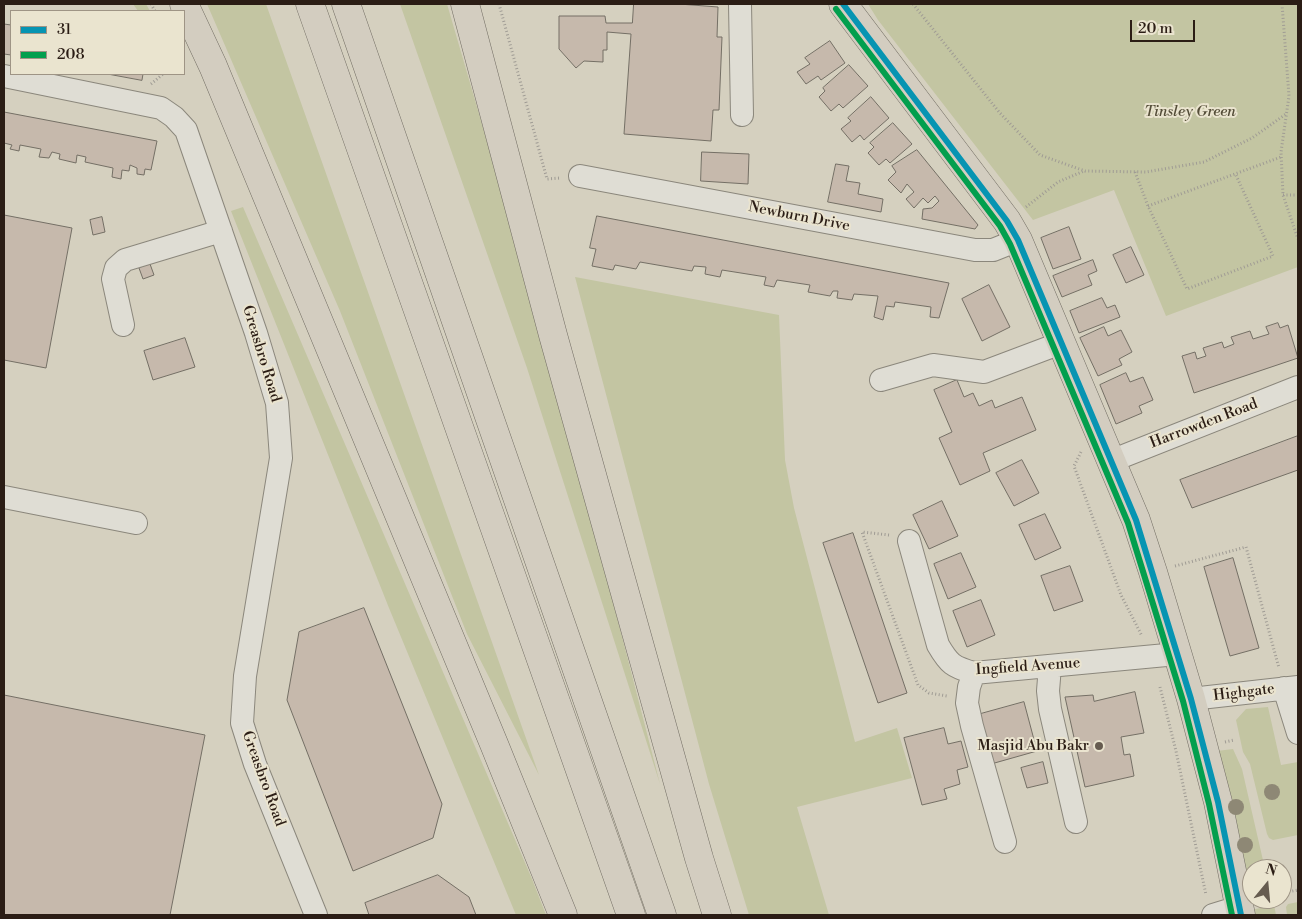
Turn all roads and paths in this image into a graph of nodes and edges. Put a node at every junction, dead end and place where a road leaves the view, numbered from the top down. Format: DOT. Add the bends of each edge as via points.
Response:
graph roads {
  1 [pos="184,4"];
  2 [pos="310,4"];
  3 [pos="346,4"];
  4 [pos="466,4"];
  5 [pos="499,4"];
  6 [pos="740,4"];
  7 [pos="843,4"];
  8 [pos="913,4"];
  9 [pos="1282,4"];
  10 [pos="4,76"];
  11 [pos="1286,114"];
  12 [pos="742,115"];
  13 [pos="1281,156"];
  14 [pos="1085,171"];
  15 [pos="1135,172"];
  16 [pos="1235,174"];
  17 [pos="580,176"];
  18 [pos="1283,195"];
  19 [pos="1298,195"];
  20 [pos="1148,206"];
  21 [pos="1013,230"];
  22 [pos="221,231"];
  23 [pos="1298,240"];
  24 [pos="123,324"];
  25 [pos="1061,343"];
  26 [pos="881,380"];
  27 [pos="1298,387"];
  28 [pos="1111,461"];
  29 [pos="4,497"];
  30 [pos="136,523"];
  31 [pos="909,541"];
  32 [pos="1153,572"];
  33 [pos="1178,654"];
  34 [pos="1050,666"];
  35 [pos="971,683"];
  36 [pos="1291,688"];
  37 [pos="1191,699"];
  38 [pos="1298,733"];
  39 [pos="1076,822"];
  40 [pos="1005,842"];
  41 [pos="1240,911"];
  42 [pos="316,915"];
  43 [pos="563,915"];
  44 [pos="631,915"];
  45 [pos="662,915"];
  46 [pos="717,915"];
  47 [pos="1213,915"];
  1 -- 43 [label="main road"];
  2 -- 44 [label="main road"];
  3 -- 45 [label="main road"];
  4 -- 46 [label="main road" via="552,335"];
  5 -- 17 [label="path" via="547,179"];
  6 -- 12 [label="street"];
  7 -- 21 [label="main road"];
  8 -- 14 [label="path" via="999,112 1040,155"];
  9 -- 11 [label="path" via="1289,96"];
  10 -- 22 [label="street, Greasbro Road" via="161,108 174,117 186,130"];
  11 -- 13 [label="path"];
  11 -- 15 [label="path" via="1252,138 1204,162"];
  13 -- 16 [label="path"];
  13 -- 18 [label="path"];
  14 -- 15 [label="path"];
  14 -- 21 [label="path" via="1058,182"];
  15 -- 20 [label="path"];
  16 -- 20 [label="path"];
  16 -- 20 [label="path" via="1273,256 1187,289"];
  17 -- 21 [label="street, Newburn Drive" via="975,250 993,250"];
  18 -- 19 [label="path"];
  18 -- 23 [label="path"];
  21 -- 25 [label="main road"];
  22 -- 24 [label="street" via="125,260 116,268 113,280"];
  22 -- 42 [label="street, Greasbro Road" via="277,403 281,458 245,676 242,724"];
  25 -- 26 [label="street" via="984,372 933,364"];
  25 -- 28 [label="main road"];
  27 -- 28 [label="street, Harrowden Road"];
  28 -- 32 [label="main road" via="1136,520"];
  29 -- 30 [label="street"];
  31 -- 35 [label="street, Ingfield Avenue" via="938,644 946,658"];
  31 -- 35 [label="path" via="862,532 918,685 929,693 945,696"];
  32 -- 33 [label="main road"];
  32 -- 36 [label="path" via="1246,547"];
  33 -- 34 [label="street, Ingfield Avenue"];
  33 -- 37 [label="main road"];
  34 -- 35 [label="street, Ingfield Avenue"];
  34 -- 39 [label="street" via="1050,709"];
  35 -- 40 [label="street" via="967,702 972,726"];
  36 -- 37 [label="street, Highgate"];
  36 -- 38 [label="street"];
  37 -- 41 [label="main road" via="1218,802"];
  41 -- 47 [label="street"];
}
